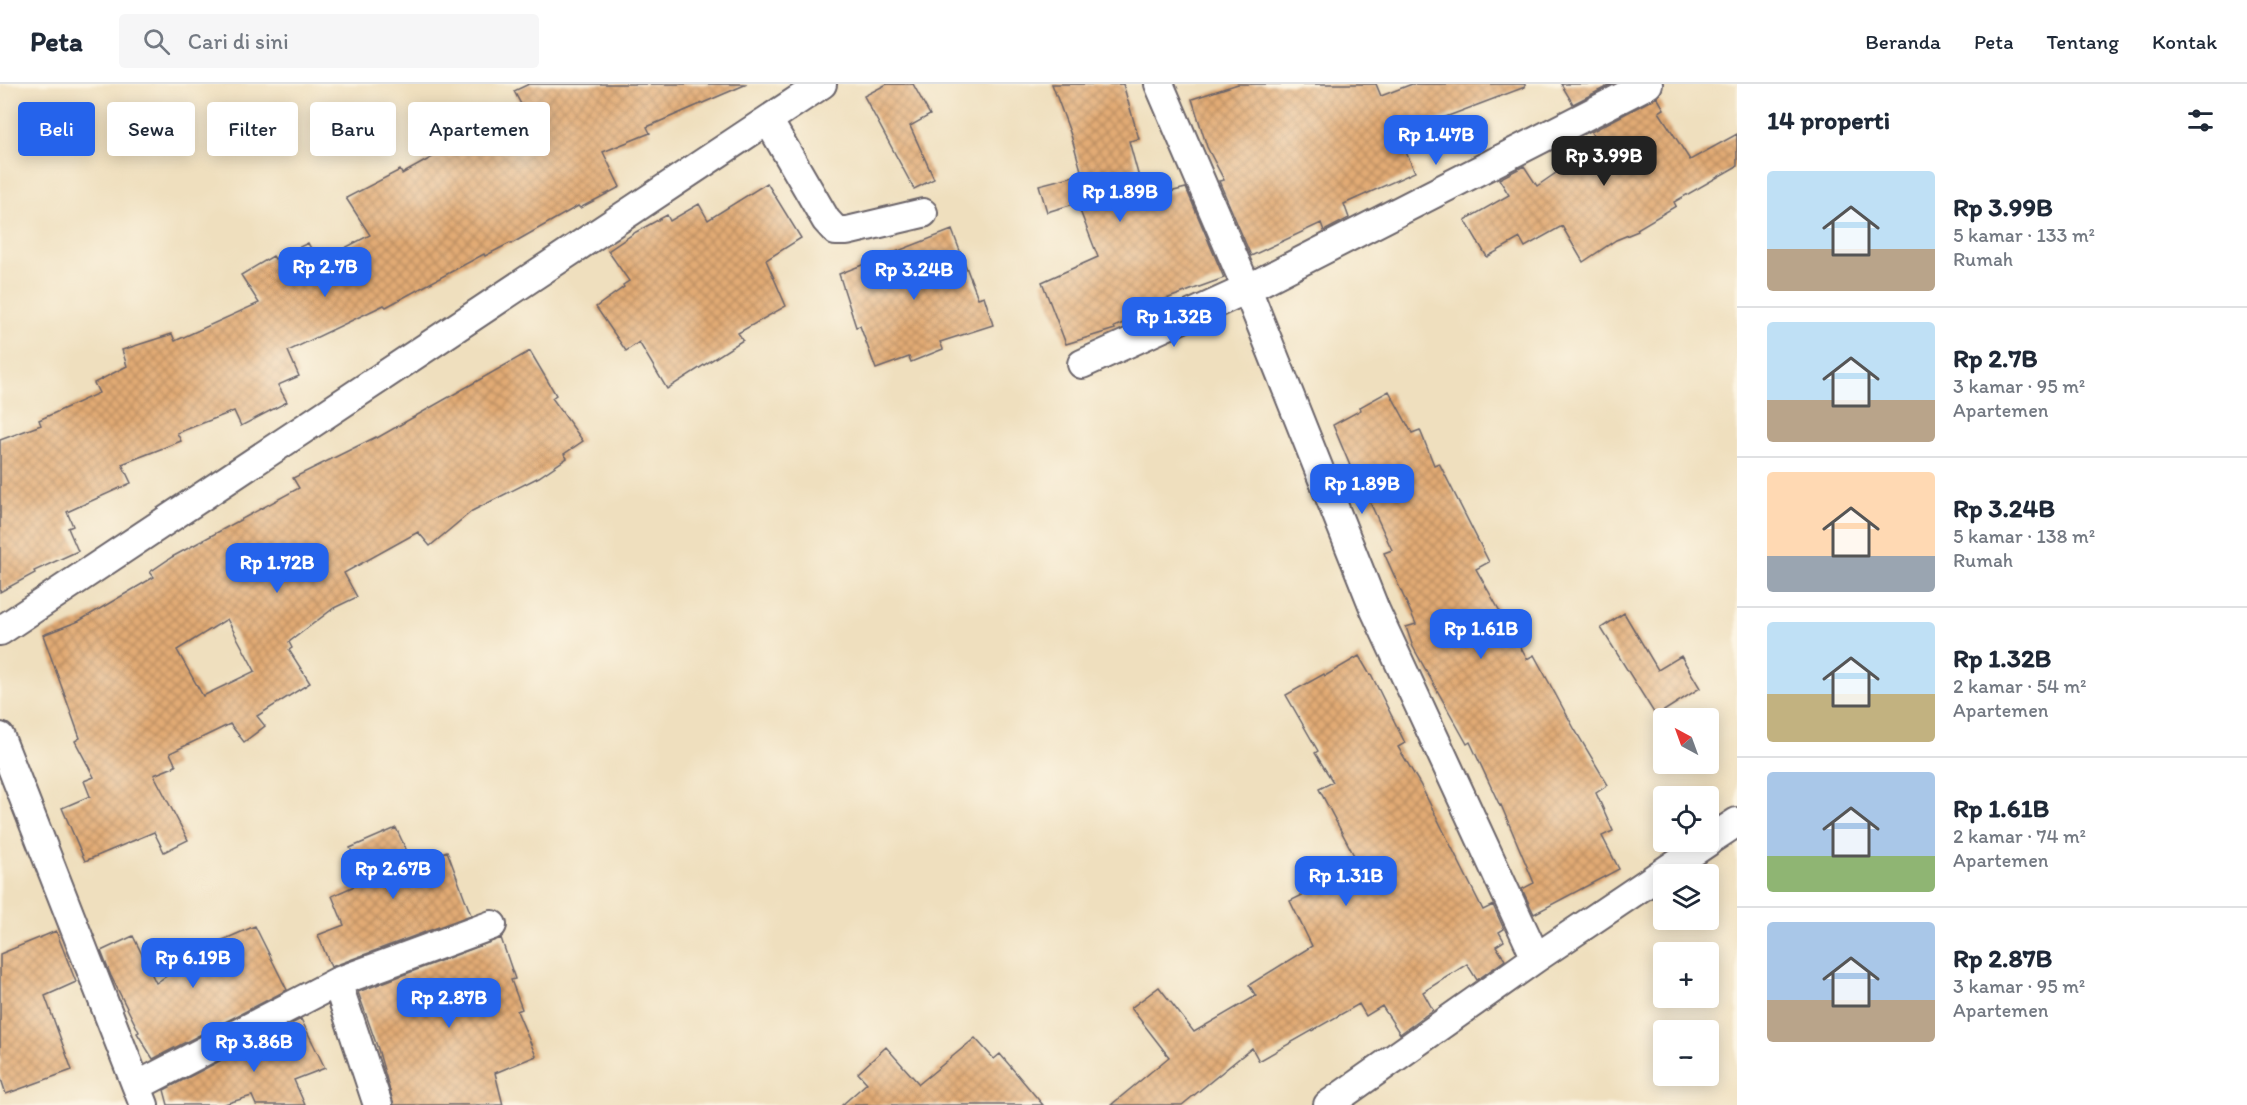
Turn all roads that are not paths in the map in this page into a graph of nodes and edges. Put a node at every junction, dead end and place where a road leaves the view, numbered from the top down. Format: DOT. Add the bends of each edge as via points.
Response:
graph roads {
  1 [pos="822,84"];
  2 [pos="1158,84"];
  3 [pos="1648,84"];
  4 [pos="768,120"];
  5 [pos="923,213"];
  6 [pos="1246,290"];
  7 [pos="1082,364"];
  8 [pos="0,631"];
  9 [pos="0,737"];
  10 [pos="1737,822"];
  11 [pos="1719,834"];
  12 [pos="1692,852"];
  13 [pos="492,925"];
  14 [pos="1536,958"];
  15 [pos="337,982"];
  16 [pos="140,1096"];
  17 [pos="378,1105"];
  18 [pos="1328,1105"];
  1 -- 4 [label="street"];
  2 -- 6 [label="street"];
  3 -- 6 [label="street"];
  4 -- 5 [label="street" via="836,231"];
  4 -- 8 [label="street"];
  6 -- 7 [label="street"];
  6 -- 14 [label="street" via="1376,610"];
  9 -- 16 [label="street"];
  10 -- 11 [label="street"];
  12 -- 14 [label="street"];
  13 -- 15 [label="street"];
  14 -- 18 [label="street"];
  15 -- 16 [label="street"];
  15 -- 17 [label="street"];
}
